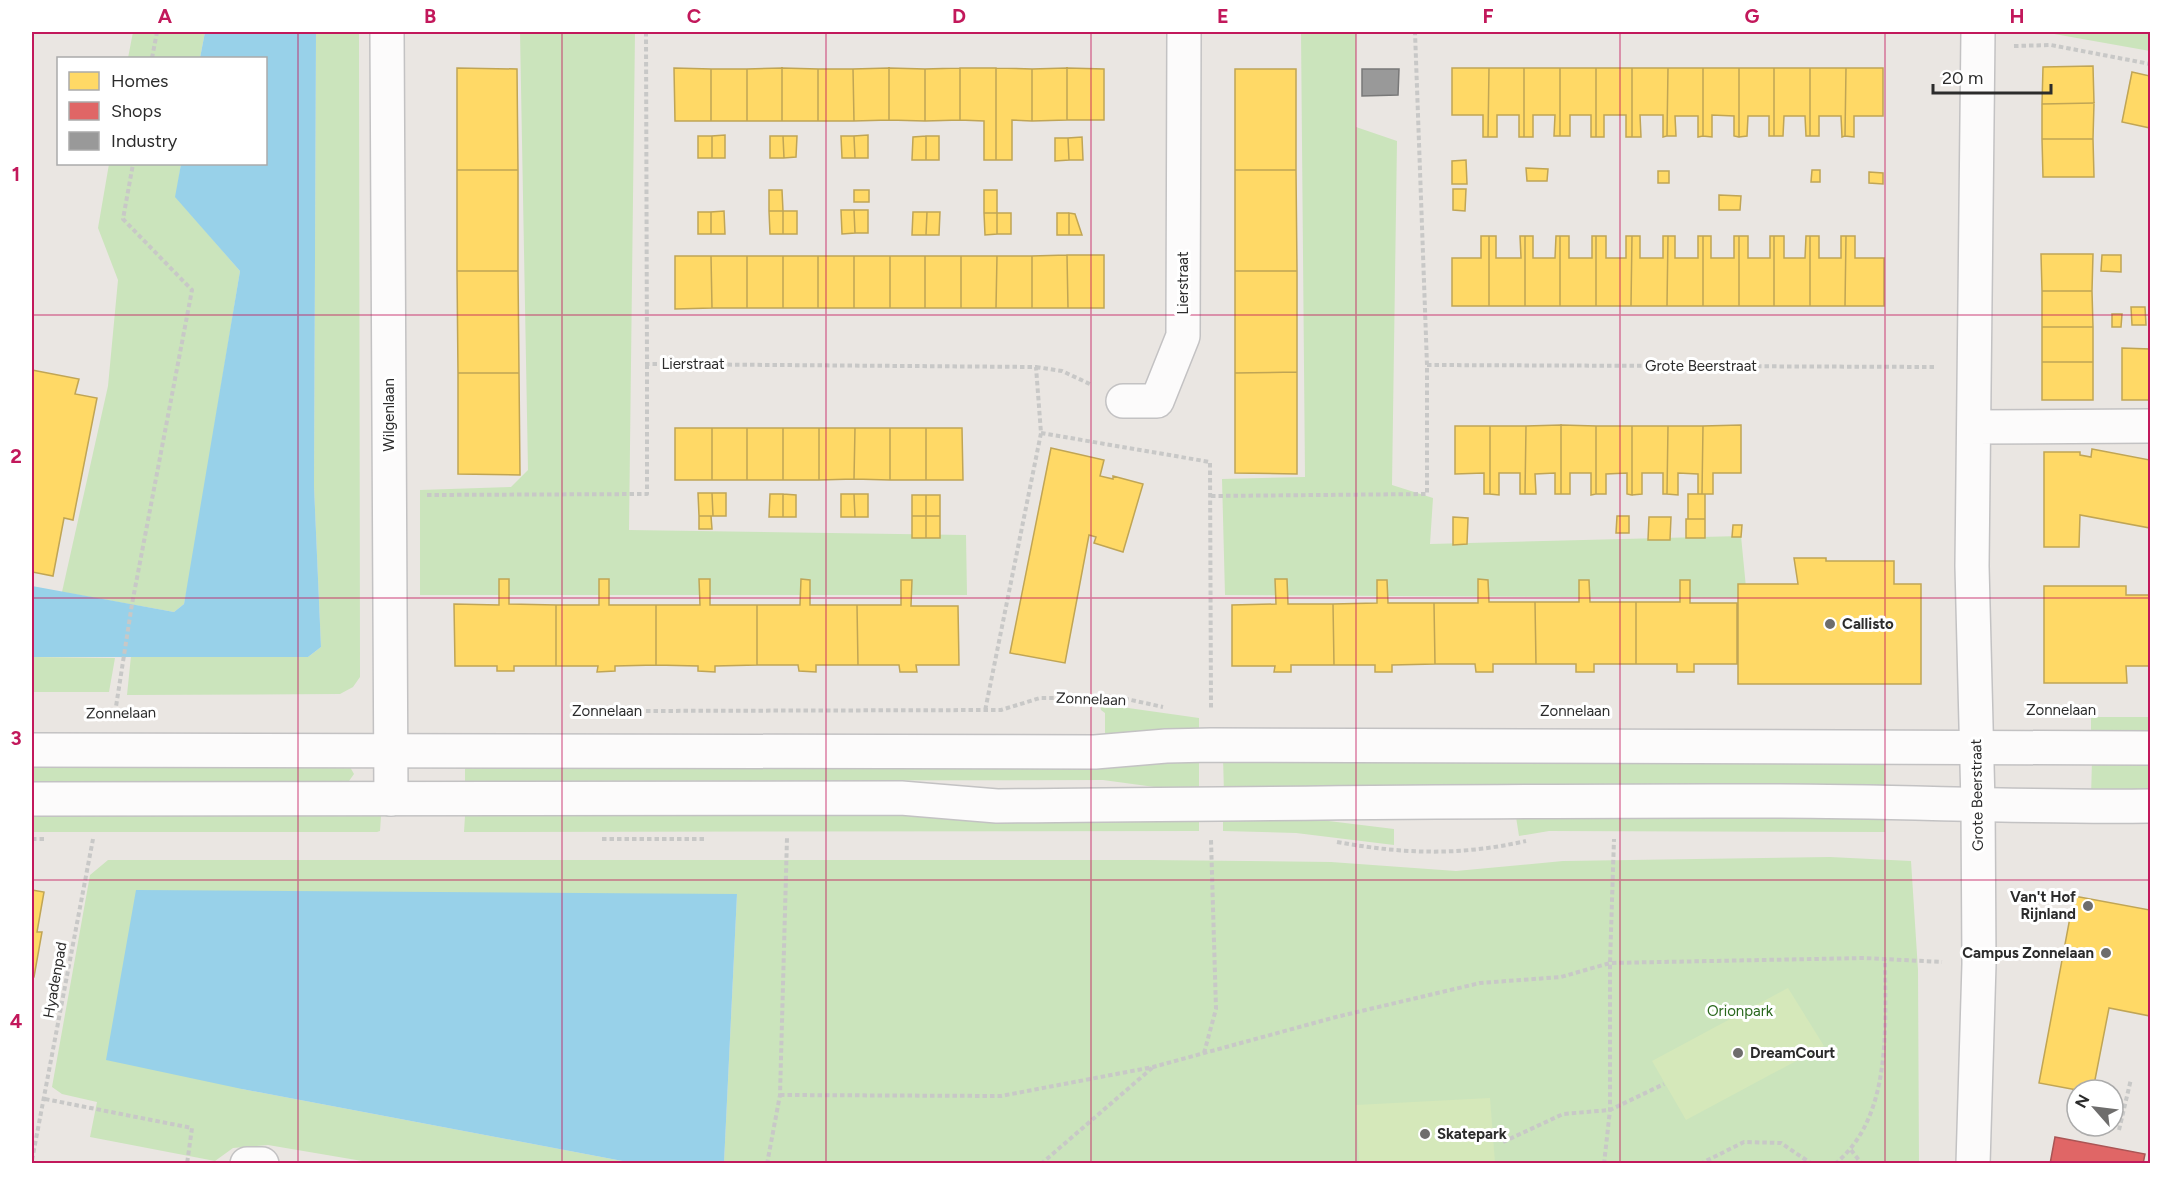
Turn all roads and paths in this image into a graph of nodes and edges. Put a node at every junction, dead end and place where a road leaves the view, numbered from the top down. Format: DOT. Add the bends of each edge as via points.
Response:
graph roads {
  1 [pos="157,32"];
  2 [pos="387,32"];
  3 [pos="646,32"];
  4 [pos="1184,32"];
  5 [pos="1415,32"];
  6 [pos="1978,39"];
  7 [pos="152,57"];
  8 [pos="2151,64"];
  9 [pos="133,165"];
  10 [pos="647,364"];
  11 [pos="1427,365"];
  12 [pos="1036,367"];
  13 [pos="1974,367"];
  14 [pos="1123,400"];
  15 [pos="2151,426"];
  16 [pos="1974,427"];
  17 [pos="1041,433"];
  18 [pos="389,495"];
  19 [pos="1212,496"];
  20 [pos="1164,707"];
  21 [pos="630,711"];
  22 [pos="986,711"];
  23 [pos="1202,712"];
  24 [pos="103,713"];
  25 [pos="115,713"];
  26 [pos="126,713"];
  27 [pos="1977,747"];
  28 [pos="2151,748"];
  29 [pos="32,750"];
  30 [pos="390,751"];
  31 [pos="32,799"];
  32 [pos="391,799"];
  33 [pos="1978,804"];
  34 [pos="2151,806"];
  35 [pos="1210,837"];
  36 [pos="787,838"];
  37 [pos="1614,838"];
  38 [pos="93,839"];
  39 [pos="1885,959"];
  40 [pos="1610,963"];
  41 [pos="1978,964"];
  42 [pos="1204,1054"];
  43 [pos="1153,1067"];
  44 [pos="2131,1079"];
  45 [pos="1664,1084"];
  46 [pos="780,1095"];
  47 [pos="45,1099"];
  48 [pos="2125,1105"];
  49 [pos="1611,1110"];
  50 [pos="1503,1142"];
  51 [pos="1851,1150"];
  52 [pos="32,1160"];
  53 [pos="187,1164"];
  54 [pos="247,1164"];
  55 [pos="262,1164"];
  56 [pos="767,1164"];
  57 [pos="1041,1164"];
  58 [pos="1604,1164"];
  59 [pos="1700,1164"];
  60 [pos="1812,1164"];
  61 [pos="1834,1164"];
  62 [pos="1862,1164"];
  63 [pos="1973,1164"];
  1 -- 7 [label="path"];
  2 -- 18 [label="street, Wilgenlaan"];
  3 -- 10 [label="path, Lierstraat"];
  4 -- 14 [label="street, Lierstraat" via="1183,336 1157,401"];
  5 -- 11 [label="path"];
  6 -- 8 [label="path" via="2051,45"];
  6 -- 13 [label="street, Grote Beerstraat"];
  9 -- 25 [label="path" via="123,219 192,290"];
  10 -- 12 [label="path, Lierstraat"];
  10 -- 18 [label="path" via="647,494"];
  11 -- 13 [label="path, Grote Beerstraat"];
  11 -- 19 [label="path" via="1427,494"];
  12 -- 14 [label="path, Lierstraat" via="1062,371"];
  12 -- 17 [label="path"];
  13 -- 16 [label="street, Grote Beerstraat"];
  15 -- 16 [label="street"];
  16 -- 27 [label="street, Grote Beerstraat" via="1972,566"];
  17 -- 19 [label="path" via="1210,462"];
  17 -- 22 [label="path"];
  18 -- 30 [label="street, Wilgenlaan"];
  19 -- 23 [label="path" via="1211,712"];
  20 -- 22 [label="path, Zonnelaan" via="1122,698 1040,698"];
  21 -- 22 [label="path, Zonnelaan"];
  24 -- 25 [label="path, Zonnelaan"];
  25 -- 26 [label="path, Zonnelaan"];
  27 -- 28 [label="street"];
  27 -- 30 [label="street" via="1211,745 1095,752"];
  27 -- 33 [label="street, Grote Beerstraat"];
  29 -- 30 [label="street"];
  30 -- 32 [label="street, Wilgenlaan"];
  31 -- 32 [label="street"];
  32 -- 33 [label="street" via="901,798 997,806 1584,801"];
  33 -- 34 [label="street"];
  33 -- 41 [label="street, Grote Beerstraat"];
  35 -- 42 [label="path" via="1216,1010"];
  36 -- 46 [label="path"];
  37 -- 40 [label="path"];
  38 -- 47 [label="path, Hyadenpad"];
  39 -- 40 [label="path"];
  39 -- 41 [label="path"];
  39 -- 51 [label="path" via="1885,1050 1878,1094"];
  40 -- 42 [label="path" via="1562,977 1480,983"];
  40 -- 49 [label="path"];
  41 -- 63 [label="street, Grote Beerstraat"];
  42 -- 43 [label="path"];
  43 -- 46 [label="path" via="1001,1096"];
  43 -- 57 [label="path"];
  44 -- 48 [label="path"];
  45 -- 49 [label="path"];
  46 -- 56 [label="path"];
  47 -- 52 [label="path, Hyadenpad"];
  47 -- 53 [label="path" via="192,1128"];
  49 -- 50 [label="path" via="1563,1113"];
  49 -- 58 [label="path"];
  51 -- 61 [label="path"];
  51 -- 62 [label="path"];
  54 -- 55 [label="street"];
  59 -- 60 [label="path" via="1744,1142 1781,1143"];
}
